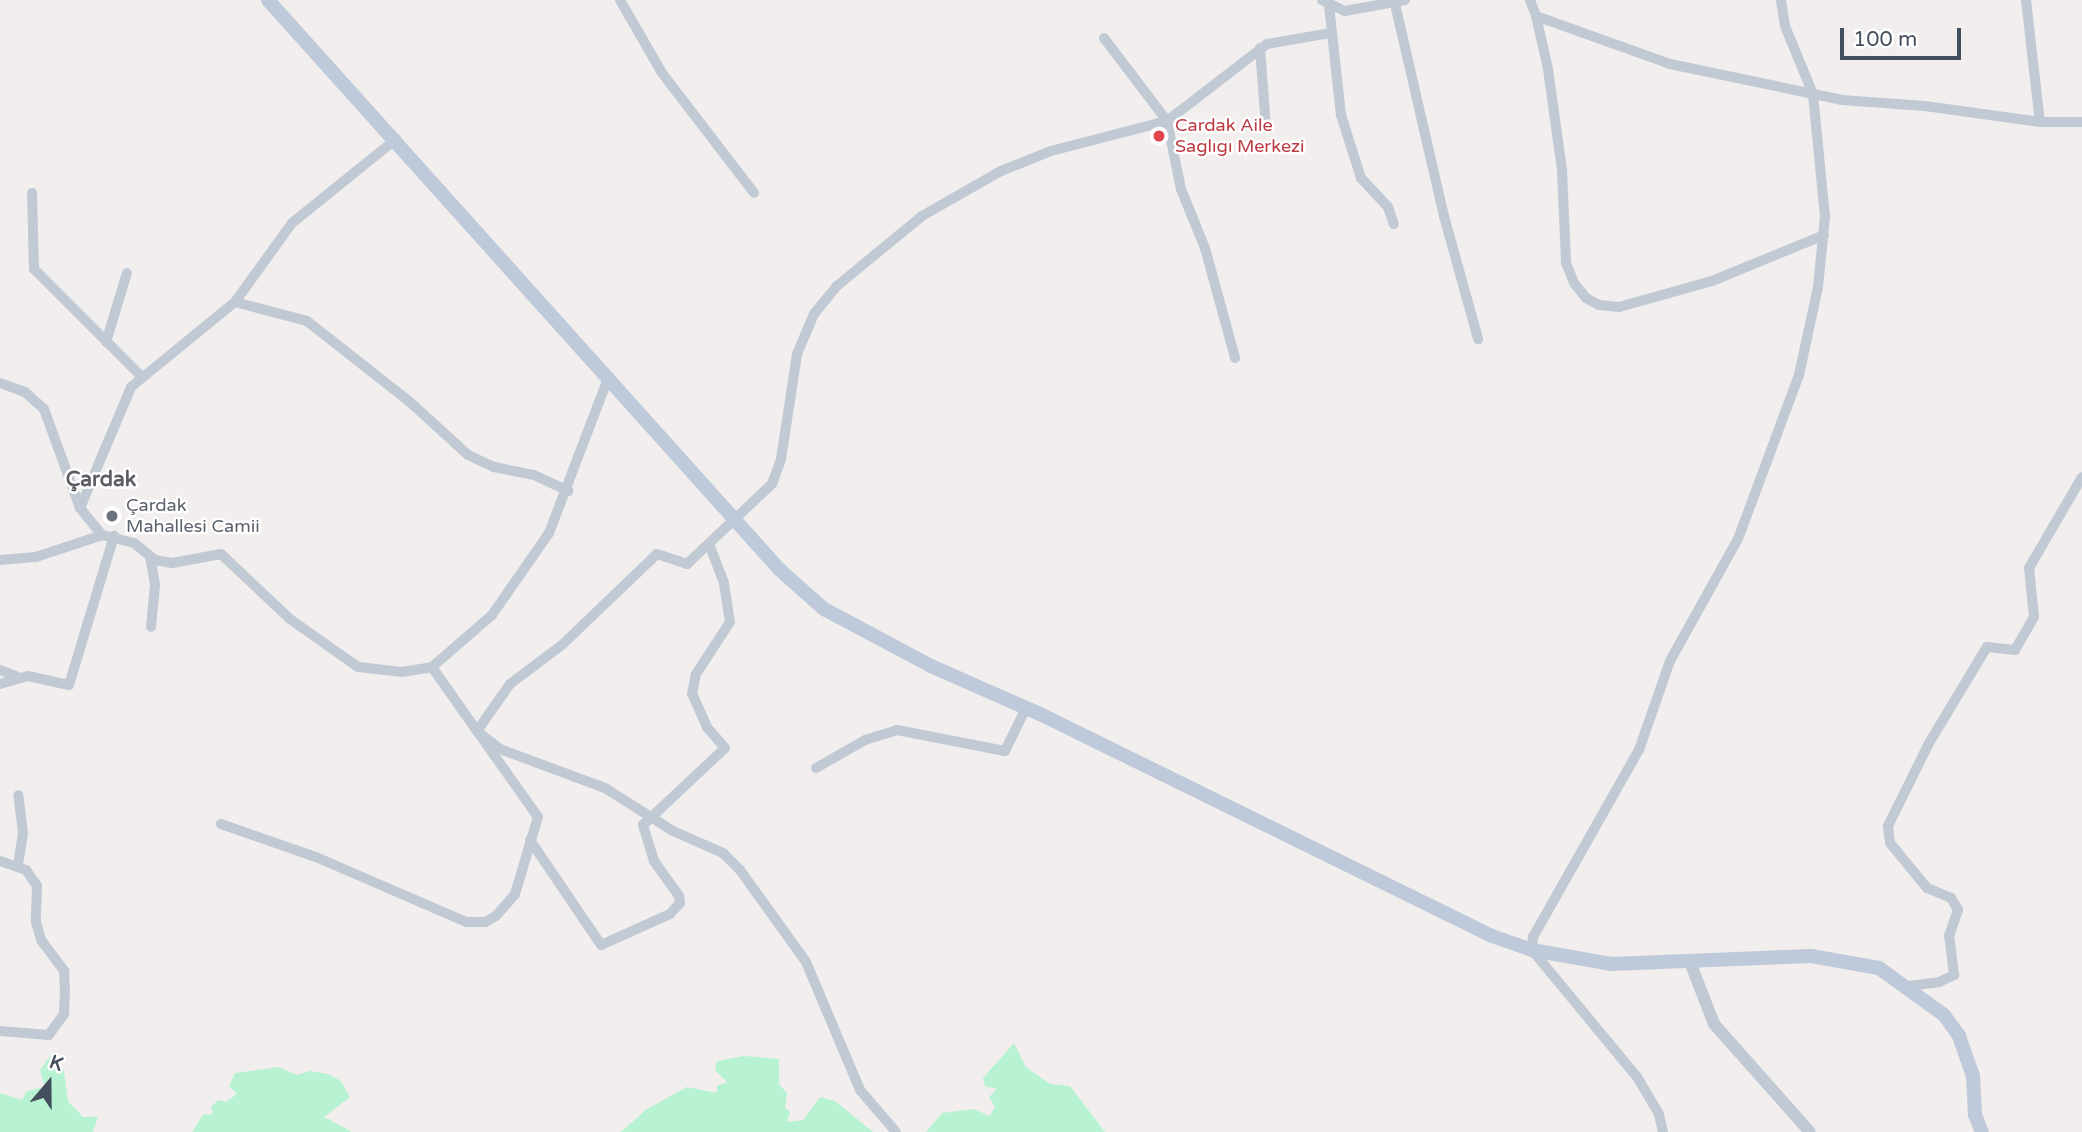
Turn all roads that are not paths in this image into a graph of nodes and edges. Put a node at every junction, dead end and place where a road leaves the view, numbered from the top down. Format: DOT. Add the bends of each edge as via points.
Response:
graph roads {
  1 [pos="268,0"];
  2 [pos="620,0"];
  3 [pos="1530,0"];
  4 [pos="1780,0"];
  5 [pos="2026,0"];
  6 [pos="1400,2"];
  7 [pos="1325,3"];
  8 [pos="1536,16"];
  9 [pos="1331,33"];
  10 [pos="1104,38"];
  11 [pos="1260,48"];
  12 [pos="1812,94"];
  13 [pos="1167,121"];
  14 [pos="2040,122"];
  15 [pos="2082,122"];
  16 [pos="1266,127"];
  17 [pos="396,139"];
  18 [pos="32,193"];
  19 [pos="754,193"];
  20 [pos="1394,224"];
  21 [pos="1824,235"];
  22 [pos="127,273"];
  23 [pos="235,302"];
  24 [pos="1478,339"];
  25 [pos="106,342"];
  26 [pos="1235,358"];
  27 [pos="609,376"];
  28 [pos="142,377"];
  29 [pos="0,383"];
  30 [pos="2082,477"];
  31 [pos="568,491"];
  32 [pos="80,508"];
  33 [pos="736,519"];
  34 [pos="102,535"];
  35 [pos="114,536"];
  36 [pos="709,544"];
  37 [pos="150,556"];
  38 [pos="0,560"];
  39 [pos="151,627"];
  40 [pos="432,667"];
  41 [pos="0,670"];
  42 [pos="18,677"];
  43 [pos="0,684"];
  44 [pos="1026,708"];
  45 [pos="477,731"];
  46 [pos="816,768"];
  47 [pos="18,795"];
  48 [pos="650,816"];
  49 [pos="221,824"];
  50 [pos="530,840"];
  51 [pos="0,861"];
  52 [pos="18,865"];
  53 [pos="1532,950"];
  54 [pos="1690,962"];
  55 [pos="1908,986"];
  56 [pos="0,1031"];
  57 [pos="896,1132"];
  58 [pos="1663,1132"];
  59 [pos="1810,1132"];
  60 [pos="1982,1132"];
  1 -- 17 [label="main road"];
  2 -- 19 [label="street" via="662,73"];
  3 -- 8 [label="street"];
  4 -- 12 [label="street" via="1785,26"];
  5 -- 14 [label="street"];
  6 -- 7 [label="street" via="1355,11"];
  6 -- 24 [label="street" via="1444,216"];
  7 -- 9 [label="street"];
  8 -- 12 [label="street" via="1670,64"];
  8 -- 21 [label="street" via="1549,69 1562,170 1566,263 1586,298 1619,307 1712,281"];
  9 -- 11 [label="street"];
  9 -- 20 [label="street" via="1340,115 1361,178 1388,206"];
  10 -- 13 [label="street"];
  11 -- 13 [label="street"];
  11 -- 16 [label="street"];
  12 -- 14 [label="street"];
  12 -- 21 [label="street"];
  13 -- 26 [label="street" via="1181,189 1217,288"];
  13 -- 33 [label="street" via="1051,151 1001,170 922,216 836,286 814,314 797,355 778,474"];
  14 -- 15 [label="street"];
  17 -- 23 [label="street" via="292,223"];
  17 -- 27 [label="main road"];
  18 -- 25 [label="street" via="31,264"];
  21 -- 53 [label="street" via="1799,375 1738,539 1670,661 1639,750 1570,867 1534,937"];
  22 -- 25 [label="street"];
  23 -- 28 [label="street"];
  23 -- 31 [label="street" via="307,321 410,402 468,455 494,467 534,475"];
  25 -- 28 [label="street"];
  27 -- 31 [label="street"];
  27 -- 33 [label="main road"];
  28 -- 32 [label="street" via="131,387"];
  29 -- 32 [label="street" via="25,391 44,409"];
  30 -- 55 [label="street" via="2029,568 2034,617 2015,650 1987,647 1929,743 1888,826 1890,843 1927,888 1951,898 1958,910 1949,936 1954,975"];
  31 -- 40 [label="street" via="549,534 492,615"];
  32 -- 34 [label="street"];
  33 -- 36 [label="street"];
  33 -- 44 [label="main road" via="780,570 824,609 931,666"];
  34 -- 35 [label="street"];
  34 -- 38 [label="street" via="36,557"];
  35 -- 37 [label="street" via="134,543"];
  35 -- 42 [label="street" via="69,684"];
  36 -- 45 [label="street" via="682,565 657,554 563,644 510,684"];
  36 -- 48 [label="street" via="724,583 730,622 696,674 692,694 707,727 725,748"];
  37 -- 39 [label="street" via="155,585"];
  37 -- 40 [label="street" via="172,564 220,554 290,619 358,667 402,672"];
  40 -- 45 [label="street"];
  41 -- 42 [label="street"];
  42 -- 43 [label="street"];
  44 -- 46 [label="street" via="1005,751 897,730 865,740"];
  44 -- 53 [label="main road" via="1492,936"];
  45 -- 48 [label="street" via="500,749 605,788"];
  45 -- 50 [label="street" via="538,817"];
  47 -- 52 [label="street" via="23,833"];
  48 -- 50 [label="street" via="643,825 643,837 680,903 670,914 601,944"];
  48 -- 57 [label="street" via="699,845 723,853 740,870 806,962 860,1090"];
  49 -- 50 [label="street" via="478,923 496,916 514,894"];
  51 -- 52 [label="street"];
  52 -- 56 [label="street" via="37,886 36,922 41,940 64,971 64,1014 49,1035"];
  53 -- 54 [label="main road" via="1583,961"];
  53 -- 58 [label="street" via="1637,1077 1659,1114"];
  54 -- 55 [label="main road" via="1838,957 1879,968"];
  54 -- 59 [label="street" via="1719,1031"];
  55 -- 60 [label="main road" via="1944,1015 1959,1036 1973,1076 1975,1115"];
}
